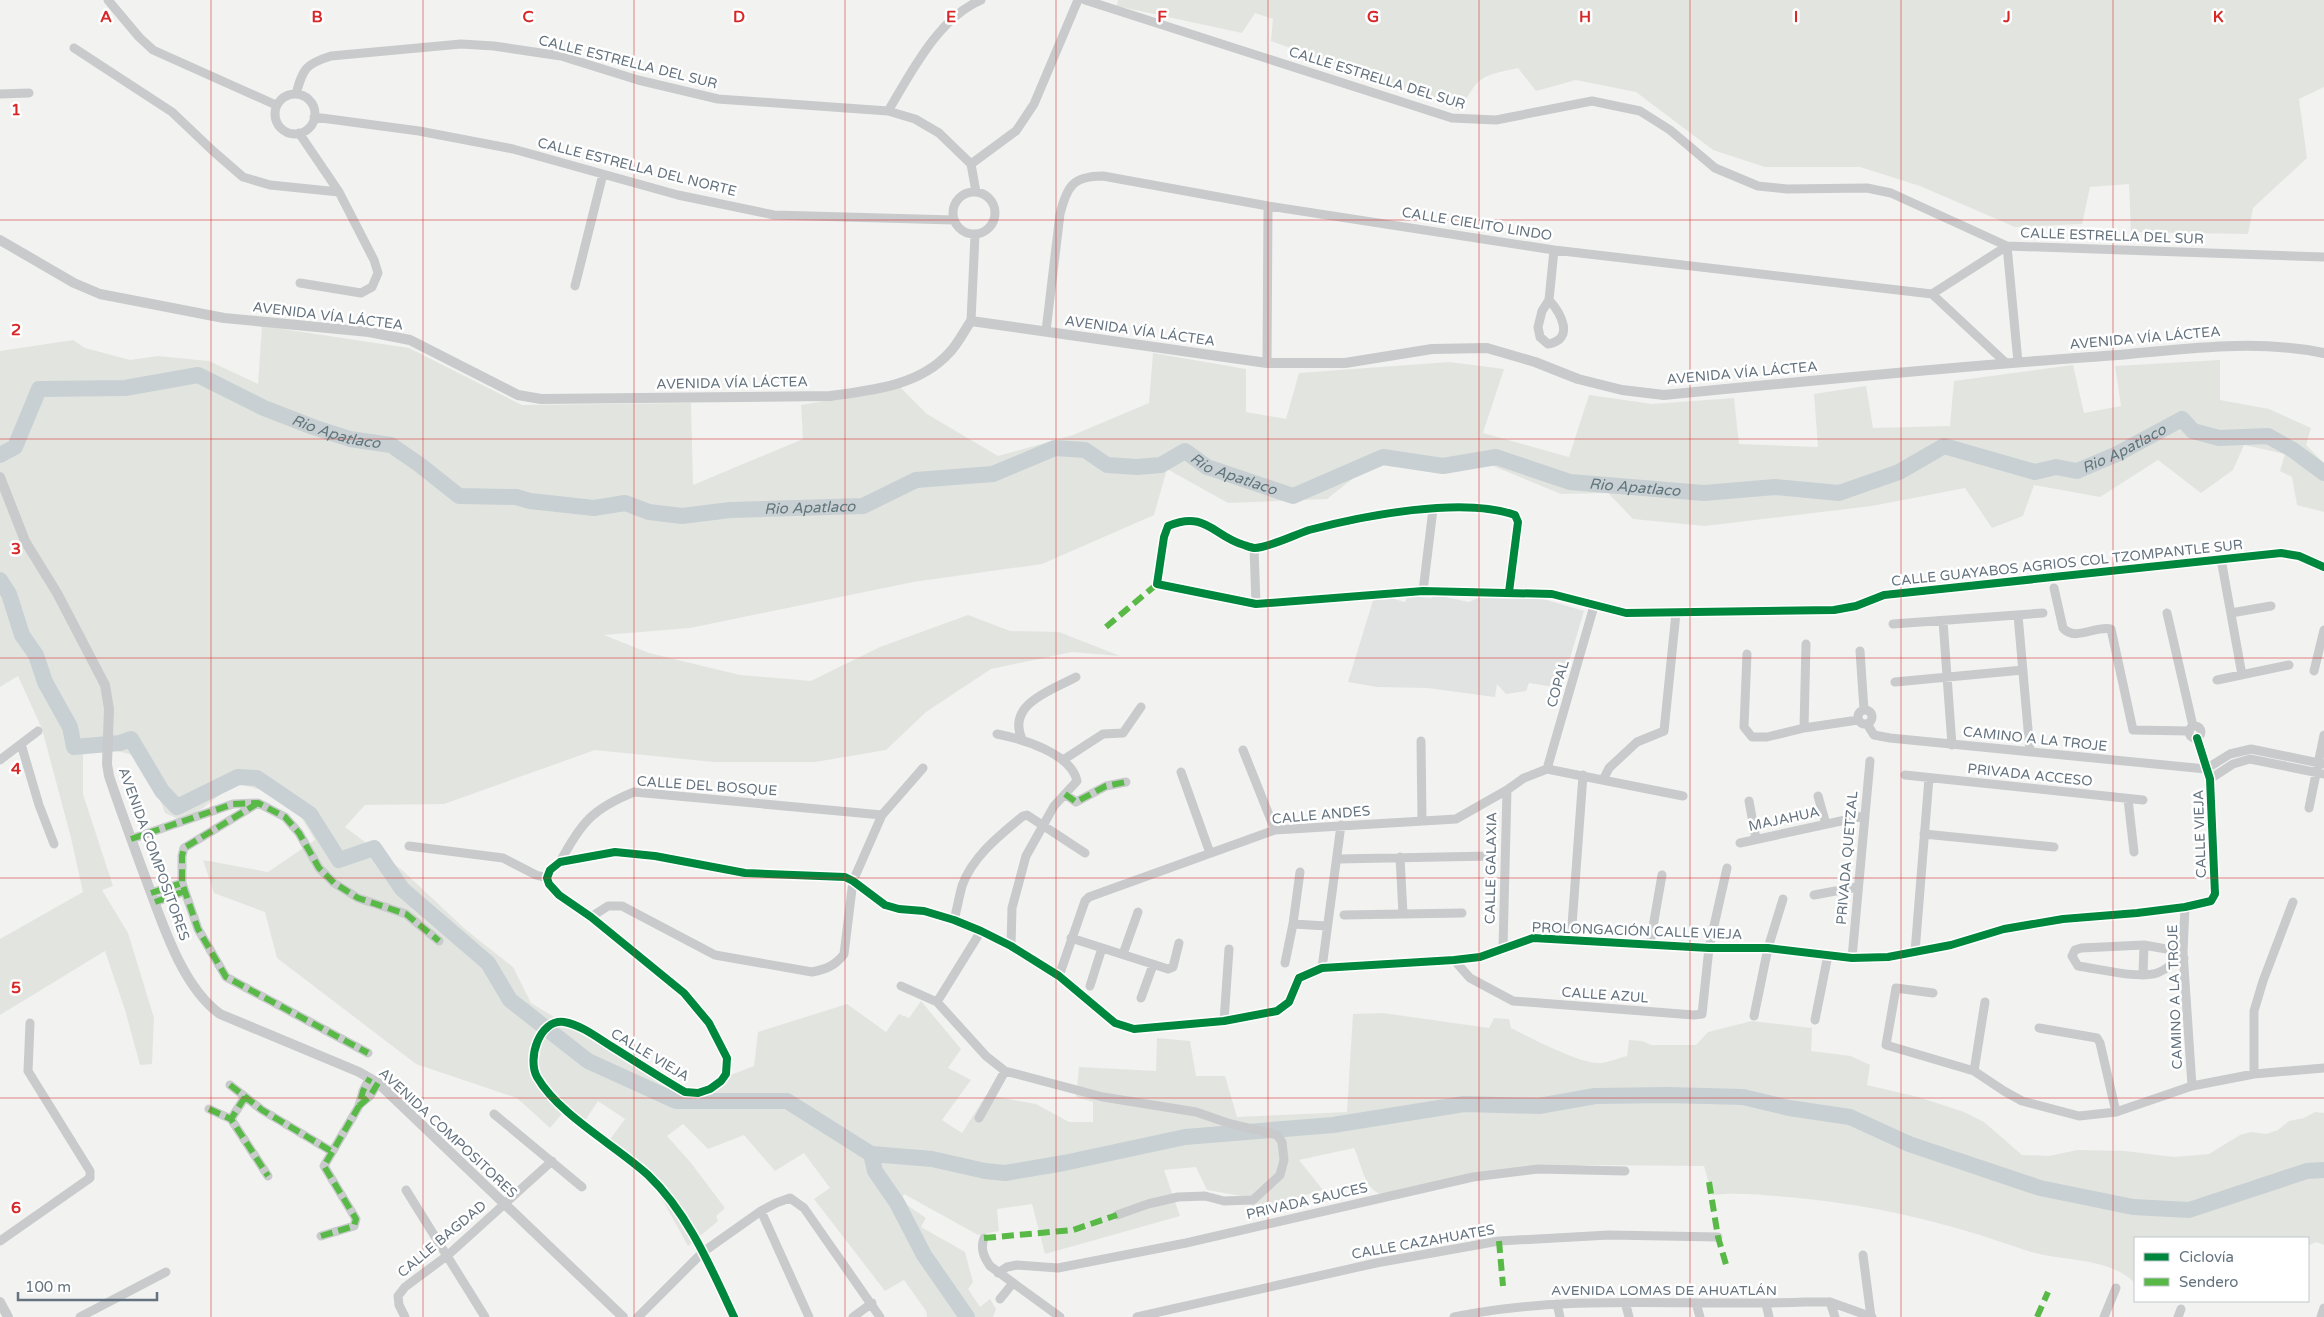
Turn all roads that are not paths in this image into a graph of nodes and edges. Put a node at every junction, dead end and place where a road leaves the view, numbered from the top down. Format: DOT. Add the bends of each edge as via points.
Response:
graph roads {
  1 [pos="108,0"];
  2 [pos="981,0"];
  3 [pos="1078,0"];
  4 [pos="1085,0"];
  5 [pos="74,48"];
  6 [pos="29,93"];
  7 [pos="0,94"];
  8 [pos="296,94"];
  9 [pos="276,105"];
  10 [pos="888,111"];
  11 [pos="314,117"];
  12 [pos="299,133"];
  13 [pos="971,164"];
  14 [pos="603,174"];
  15 [pos="340,192"];
  16 [pos="976,192"];
  17 [pos="1268,206"];
  18 [pos="954,220"];
  19 [pos="975,234"];
  20 [pos="0,240"];
  21 [pos="2007,246"];
  22 [pos="1554,250"];
  23 [pos="2324,257"];
  24 [pos="300,283"];
  25 [pos="575,286"];
  26 [pos="1932,294"];
  27 [pos="1549,300"];
  28 [pos="970,321"];
  29 [pos="1046,331"];
  30 [pos="2324,353"];
  31 [pos="2006,362"];
  32 [pos="2018,362"];
  33 [pos="1266,363"];
  34 [pos="0,477"];
  35 [pos="1433,509"];
  36 [pos="1254,548"];
  37 [pos="2221,559"];
  38 [pos="2324,567"];
  39 [pos="2054,588"];
  40 [pos="1423,591"];
  41 [pos="1509,592"];
  42 [pos="1256,604"];
  43 [pos="1594,606"];
  44 [pos="2272,606"];
  45 [pos="2043,613"];
  46 [pos="2231,613"];
  47 [pos="1676,614"];
  48 [pos="2167,614"];
  49 [pos="2018,615"];
  50 [pos="1942,621"];
  51 [pos="1893,624"];
  52 [pos="2324,630"];
  53 [pos="1806,644"];
  54 [pos="1860,651"];
  55 [pos="1747,654"];
  56 [pos="2289,665"];
  57 [pos="2023,670"];
  58 [pos="2314,671"];
  59 [pos="2242,675"];
  60 [pos="1076,677"];
  61 [pos="1947,677"];
  62 [pos="2217,680"];
  63 [pos="1895,682"];
  64 [pos="1141,707"];
  65 [pos="1864,710"];
  66 [pos="1858,720"];
  67 [pos="1867,724"];
  68 [pos="1804,728"];
  69 [pos="2191,729"];
  70 [pos="38,731"];
  71 [pos="997,734"];
  72 [pos="2324,734"];
  73 [pos="1022,739"];
  74 [pos="1421,741"];
  75 [pos="21,744"];
  76 [pos="1952,745"];
  77 [pos="1243,750"];
  78 [pos="2030,752"];
  79 [pos="2239,756"];
  80 [pos="0,760"];
  81 [pos="1063,760"];
  82 [pos="1870,761"];
  83 [pos="2321,763"];
  84 [pos="923,768"];
  85 [pos="1547,769"];
  86 [pos="2206,769"];
  87 [pos="1181,772"];
  88 [pos="2320,773"];
  89 [pos="1583,775"];
  90 [pos="1905,776"];
  91 [pos="1930,778"];
  92 [pos="1603,780"];
  93 [pos="2210,780"];
  94 [pos="1126,782"];
  95 [pos="1507,790"];
  96 [pos="1065,794"];
  97 [pos="1683,796"];
  98 [pos="1818,796"];
  99 [pos="2128,799"];
  100 [pos="2143,800"];
  101 [pos="1749,801"];
  102 [pos="258,803"];
  103 [pos="2309,808"];
  104 [pos="882,815"];
  105 [pos="1864,816"];
  106 [pos="1422,820"];
  107 [pos="1826,824"];
  108 [pos="1042,826"];
  109 [pos="1341,826"];
  110 [pos="1275,830"];
  111 [pos="1924,834"];
  112 [pos="131,839"];
  113 [pos="1756,840"];
  114 [pos="1740,843"];
  115 [pos="54,844"];
  116 [pos="409,846"];
  117 [pos="2054,847"];
  118 [pos="2134,852"];
  119 [pos="1084,853"];
  120 [pos="1210,853"];
  121 [pos="1491,856"];
  122 [pos="1400,857"];
  123 [pos="1338,859"];
  124 [pos="560,862"];
  125 [pos="1728,868"];
  126 [pos="1300,872"];
  127 [pos="1662,875"];
  128 [pos="547,878"];
  129 [pos="853,881"];
  130 [pos="184,887"];
  131 [pos="1857,887"];
  132 [pos="1814,894"];
  133 [pos="153,898"];
  134 [pos="1783,899"];
  135 [pos="2213,899"];
  136 [pos="2293,902"];
  137 [pos="2185,907"];
  138 [pos="1138,912"];
  139 [pos="1462,913"];
  140 [pos="1403,914"];
  141 [pos="1344,915"];
  142 [pos="591,917"];
  143 [pos="954,920"];
  144 [pos="1294,924"];
  145 [pos="1327,926"];
  146 [pos="981,931"];
  147 [pos="1071,938"];
  148 [pos="1570,939"];
  149 [pos="440,941"];
  150 [pos="1179,943"];
  151 [pos="1650,944"];
  152 [pos="2144,945"];
  153 [pos="1011,946"];
  154 [pos="1503,947"];
  155 [pos="1102,948"];
  156 [pos="1709,948"];
  157 [pos="1768,948"];
  158 [pos="1229,949"];
  159 [pos="1915,952"];
  160 [pos="1123,954"];
  161 [pos="1828,955"];
  162 [pos="2184,955"];
  163 [pos="1852,958"];
  164 [pos="1454,960"];
  165 [pos="1285,963"];
  166 [pos="1153,965"];
  167 [pos="1322,968"];
  168 [pos="2143,975"];
  169 [pos="1059,976"];
  170 [pos="901,986"];
  171 [pos="1090,986"];
  172 [pos="1933,993"];
  173 [pos="1141,998"];
  174 [pos="937,1002"];
  175 [pos="1986,1002"];
  176 [pos="1754,1016"];
  177 [pos="1224,1020"];
  178 [pos="1815,1020"];
  179 [pos="30,1023"];
  180 [pos="2040,1028"];
  181 [pos="368,1053"];
  182 [pos="2324,1068"];
  183 [pos="1006,1071"];
  184 [pos="1974,1071"];
  185 [pos="2254,1074"];
  186 [pos="374,1081"];
  187 [pos="230,1086"];
  188 [pos="2192,1086"];
  189 [pos="245,1097"];
  190 [pos="209,1109"];
  191 [pos="2116,1112"];
  192 [pos="494,1114"];
  193 [pos="979,1118"];
  194 [pos="231,1119"];
  195 [pos="331,1151"];
  196 [pos="552,1161"];
  197 [pos="1625,1171"];
  198 [pos="268,1176"];
  199 [pos="582,1187"];
  200 [pos="406,1190"];
  201 [pos="505,1204"];
  202 [pos="761,1212"];
  203 [pos="1117,1215"];
  204 [pos="321,1236"];
  205 [pos="1718,1237"];
  206 [pos="984,1238"];
  207 [pos="0,1241"];
  208 [pos="703,1252"];
  209 [pos="448,1255"];
  210 [pos="1863,1255"];
  211 [pos="166,1272"];
  212 [pos="998,1273"];
  213 [pos="1013,1283"];
  214 [pos="2116,1288"];
  215 [pos="1000,1299"];
  216 [pos="0,1302"];
  217 [pos="1625,1302"];
  218 [pos="1830,1302"];
  219 [pos="872,1303"];
  220 [pos="1696,1303"];
  221 [pos="1557,1304"];
  222 [pos="1766,1304"];
  223 [pos="2324,1308"];
  224 [pos="1490,1313"];
  225 [pos="8,1317"];
  226 [pos="80,1317"];
  227 [pos="406,1317"];
  228 [pos="485,1317"];
  229 [pos="623,1317"];
  230 [pos="638,1317"];
  231 [pos="734,1317"];
  232 [pos="809,1317"];
  233 [pos="853,1317"];
  234 [pos="880,1317"];
  235 [pos="1060,1317"];
  236 [pos="1137,1317"];
  237 [pos="1454,1317"];
  238 [pos="1560,1317"];
  239 [pos="1629,1317"];
  240 [pos="1700,1317"];
  241 [pos="1769,1317"];
  242 [pos="1835,1317"];
  243 [pos="1872,1317"];
  244 [pos="2104,1317"];
  245 [pos="2321,1317"];
  1 -- 9 [label="street" via="153,50"];
  2 -- 10 [label="street" via="951,19 917,62"];
  3 -- 13 [label="street" via="1034,104 1016,131"];
  4 -- 21 [label="street, CALLE ESTRELLA DEL SUR" via="1452,118 1496,120 1592,101 1640,111 1670,130 1715,168 1758,186 1867,188 1891,193"];
  5 -- 15 [label="street" via="172,112 243,177 270,184"];
  6 -- 7 [label="street"];
  8 -- 9 [label="street" via="284,96"];
  8 -- 10 [label="street, CALLE ESTRELLA DEL SUR" via="303,70 330,56 461,44 561,56 638,80 718,99"];
  8 -- 11 [label="street" via="308,99 315,110"];
  9 -- 12 [label="street" via="275,118 281,129"];
  10 -- 13 [label="street, CALLE ESTRELLA DEL SUR" via="915,119 938,133"];
  11 -- 12 [label="street" via="309,127"];
  11 -- 14 [label="street, CALLE ESTRELLA DEL NORTE" via="419,131 504,148"];
  12 -- 15 [label="street"];
  13 -- 16 [label="street"];
  14 -- 18 [label="street, CALLE ESTRELLA DEL NORTE" via="678,195 774,215"];
  14 -- 25 [label="street"];
  15 -- 24 [label="street" via="378,273 372,286 361,293"];
  16 -- 18 [label="street" via="958,200"];
  16 -- 19 [label="street" via="989,198 996,210 993,224 982,233"];
  17 -- 22 [label="street, CALLE CIELITO LINDO"];
  17 -- 29 [label="street, CALLE CIELITO LINDO" via="1103,176 1085,176 1065,195 1060,214"];
  17 -- 33 [label="street"];
  18 -- 19 [label="street" via="962,231"];
  19 -- 28 [label="street"];
  20 -- 28 [label="street, AVENIDA VÍA LÁCTEA" via="74,283 100,294 224,318 369,332 410,340 499,386 530,398 830,396 872,390 907,381 934,366 949,353"];
  21 -- 23 [label="street, CALLE ESTRELLA DEL SUR"];
  21 -- 26 [label="street"];
  21 -- 32 [label="street"];
  22 -- 26 [label="street, CALLE CIELITO LINDO"];
  22 -- 27 [label="street"];
  26 -- 31 [label="street"];
  28 -- 29 [label="street, AVENIDA VÍA LÁCTEA"];
  29 -- 33 [label="street, AVENIDA VÍA LÁCTEA"];
  30 -- 32 [label="street, AVENIDA VÍA LÁCTEA" via="2292,346 2237,344"];
  31 -- 32 [label="street, AVENIDA VÍA LÁCTEA"];
  31 -- 33 [label="street, AVENIDA VÍA LÁCTEA" via="1664,395 1622,390 1578,379 1487,348 1432,349 1345,363"];
  34 -- 112 [label="street, AVENIDA COMPOSITORES" via="24,541 57,593 100,673 108,696 109,776"];
  35 -- 36 [label="street" via="1343,521"];
  35 -- 40 [label="street"];
  35 -- 41 [label="street" via="1503,510 1515,514 1518,522"];
  36 -- 42 [label="street"];
  36 -- 42 [label="street, CALLE GUAYABOS AGRIOS COL TZOMPANTLE SUR" via="1239,544 1204,522 1180,521 1168,526 1157,584"];
  37 -- 38 [label="street, CALLE GUAYABOS AGRIOS COL TZOMPANTLE SUR" via="2281,553 2299,556"];
  37 -- 46 [label="street"];
  37 -- 47 [label="street, CALLE GUAYABOS AGRIOS COL TZOMPANTLE SUR" via="1884,595 1834,610"];
  39 -- 69 [label="street" via="2063,628 2067,632 2111,629 2132,730"];
  40 -- 41 [label="street, CALLE GUAYABOS AGRIOS COL TZOMPANTLE SUR"];
  40 -- 42 [label="street, CALLE GUAYABOS AGRIOS COL TZOMPANTLE SUR"];
  41 -- 43 [label="street, CALLE GUAYABOS AGRIOS COL TZOMPANTLE SUR" via="1552,594"];
  43 -- 47 [label="street, CALLE GUAYABOS AGRIOS COL TZOMPANTLE SUR" via="1626,613"];
  43 -- 85 [label="street, COPAL"];
  44 -- 46 [label="street"];
  45 -- 49 [label="street"];
  46 -- 59 [label="street"];
  47 -- 92 [label="street" via="1664,731 1637,742 1609,768"];
  48 -- 69 [label="street"];
  49 -- 50 [label="street"];
  49 -- 57 [label="street"];
  50 -- 51 [label="street"];
  50 -- 61 [label="street"];
  52 -- 58 [label="street"];
  53 -- 68 [label="street"];
  54 -- 65 [label="street"];
  55 -- 68 [label="street" via="1744,727 1747,733 1760,738"];
  56 -- 59 [label="street"];
  57 -- 61 [label="street"];
  57 -- 78 [label="street"];
  59 -- 62 [label="street"];
  60 -- 73 [label="street" via="1028,703 1019,716 1018,731"];
  61 -- 63 [label="street"];
  61 -- 76 [label="street"];
  64 -- 81 [label="street" via="1123,733 1103,734"];
  65 -- 66 [label="street"];
  65 -- 67 [label="street" via="1871,714 1872,719"];
  66 -- 67 [label="street"];
  66 -- 68 [label="street"];
  67 -- 76 [label="street, CAMINO A LA TROJE" via="1874,735"];
  69 -- 86 [label="street, CALLE VIEJA"];
  70 -- 75 [label="street"];
  71 -- 73 [label="street"];
  72 -- 83 [label="street"];
  73 -- 81 [label="street"];
  74 -- 106 [label="street"];
  75 -- 80 [label="street"];
  75 -- 115 [label="street"];
  76 -- 78 [label="street, CAMINO A LA TROJE"];
  77 -- 110 [label="street"];
  78 -- 86 [label="street, CAMINO A LA TROJE"];
  79 -- 83 [label="street" via="2251,749"];
  79 -- 86 [label="street"];
  79 -- 88 [label="street"];
  79 -- 93 [label="street"];
  81 -- 96 [label="street" via="1075,774 1076,781"];
  82 -- 105 [label="street, PRIVADA QUETZAL"];
  83 -- 88 [label="street"];
  84 -- 104 [label="street"];
  85 -- 89 [label="street"];
  85 -- 95 [label="street, CALLE ANDES" via="1524,778"];
  86 -- 93 [label="street, CALLE VIEJA"];
  87 -- 120 [label="street"];
  88 -- 103 [label="street"];
  89 -- 92 [label="street"];
  89 -- 148 [label="street"];
  90 -- 91 [label="street, PRIVADA ACCESO"];
  91 -- 99 [label="street, PRIVADA ACCESO"];
  91 -- 111 [label="street"];
  92 -- 97 [label="street"];
  93 -- 135 [label="street, CALLE VIEJA"];
  94 -- 96 [label="street" via="1106,786 1076,802"];
  95 -- 106 [label="street, CALLE ANDES" via="1456,819"];
  95 -- 154 [label="street, CALLE GALAXIA"];
  96 -- 108 [label="street"];
  98 -- 107 [label="street"];
  99 -- 100 [label="street, PRIVADA ACCESO"];
  99 -- 118 [label="street"];
  101 -- 113 [label="street"];
  102 -- 112 [label="street" via="232,804"];
  102 -- 130 [label="street" via="184,848"];
  102 -- 149 [label="street" via="285,817 319,868 334,882 358,898 406,914"];
  104 -- 124 [label="street, CALLE DEL BOSQUE" via="634,792 609,802 591,815"];
  104 -- 129 [label="street"];
  105 -- 107 [label="street, MAJAHUA"];
  105 -- 131 [label="street, PRIVADA QUETZAL"];
  106 -- 109 [label="street, CALLE ANDES"];
  107 -- 113 [label="street, MAJAHUA"];
  108 -- 119 [label="street"];
  108 -- 143 [label="street" via="1025,815 996,839 962,886"];
  108 -- 153 [label="street" via="1026,856 1014,900"];
  109 -- 110 [label="street, CALLE ANDES"];
  109 -- 123 [label="street"];
  110 -- 120 [label="street, CALLE ANDES"];
  111 -- 117 [label="street"];
  111 -- 159 [label="street"];
  112 -- 133 [label="street, AVENIDA COMPOSITORES"];
  113 -- 114 [label="street, MAJAHUA"];
  116 -- 128 [label="street" via="503,858"];
  120 -- 147 [label="street, CALLE ANDES" via="1089,897"];
  121 -- 122 [label="street"];
  122 -- 123 [label="street"];
  122 -- 140 [label="street"];
  123 -- 145 [label="street"];
  124 -- 128 [label="street" via="550,870"];
  124 -- 129 [label="street" via="615,852 746,873 836,875"];
  125 -- 156 [label="street"];
  126 -- 144 [label="street"];
  127 -- 151 [label="street"];
  128 -- 142 [label="street, CALLE VIEJA" via="559,895"];
  129 -- 142 [label="street" via="844,954 837,964 812,972 715,955 622,906 608,906"];
  129 -- 143 [label="street, PROLONGACIÓN CALLE VIEJA" via="884,904"];
  130 -- 133 [label="street"];
  130 -- 181 [label="street" via="198,929 226,977"];
  131 -- 132 [label="street"];
  131 -- 163 [label="street, PRIVADA QUETZAL"];
  133 -- 186 [label="street, AVENIDA COMPOSITORES" via="176,956 211,1007"];
  134 -- 157 [label="street"];
  135 -- 137 [label="street, PROLONGACIÓN CALLE VIEJA"];
  136 -- 185 [label="street" via="2254,1011"];
  137 -- 159 [label="street, PROLONGACIÓN CALLE VIEJA" via="2063,919 2004,929"];
  137 -- 162 [label="street, CAMINO A LA TROJE"];
  138 -- 160 [label="street"];
  139 -- 140 [label="street"];
  140 -- 141 [label="street"];
  142 -- 208 [label="street, CALLE VIEJA" via="688,997 709,1023 725,1054 728,1061 726,1074 710,1089 698,1093 685,1092 566,1022 551,1024 540,1037 533,1058 534,1071 542,1085 564,1108 647,1175 672,1204"];
  143 -- 146 [label="street, PROLONGACIÓN CALLE VIEJA"];
  144 -- 145 [label="street"];
  144 -- 165 [label="street"];
  145 -- 167 [label="street"];
  146 -- 153 [label="street, PROLONGACIÓN CALLE VIEJA"];
  146 -- 174 [label="street"];
  147 -- 155 [label="street"];
  147 -- 169 [label="street, CALLE ANDES"];
  148 -- 151 [label="street, PROLONGACIÓN CALLE VIEJA"];
  148 -- 154 [label="street, PROLONGACIÓN CALLE VIEJA" via="1533,938"];
  150 -- 166 [label="street" via="1171,969"];
  151 -- 156 [label="street, PROLONGACIÓN CALLE VIEJA"];
  152 -- 162 [label="street"];
  152 -- 168 [label="street"];
  152 -- 168 [label="street" via="2081,948 2072,956 2078,966"];
  153 -- 169 [label="street, PROLONGACIÓN CALLE VIEJA"];
  154 -- 164 [label="street, PROLONGACIÓN CALLE VIEJA" via="1480,957"];
  155 -- 160 [label="street"];
  155 -- 171 [label="street"];
  156 -- 157 [label="street, PROLONGACIÓN CALLE VIEJA"];
  156 -- 164 [label="street, CALLE AZUL" via="1704,1008 1702,1014 1694,1015 1513,1001 1470,978"];
  157 -- 161 [label="street, PROLONGACIÓN CALLE VIEJA"];
  157 -- 176 [label="street"];
  158 -- 177 [label="street"];
  159 -- 163 [label="street, PROLONGACIÓN CALLE VIEJA"];
  160 -- 166 [label="street"];
  161 -- 163 [label="street, PROLONGACIÓN CALLE VIEJA"];
  161 -- 178 [label="street"];
  162 -- 168 [label="street" via="2159,972"];
  162 -- 188 [label="street, CAMINO A LA TROJE"];
  164 -- 167 [label="street, PROLONGACIÓN CALLE VIEJA"];
  166 -- 173 [label="street"];
  167 -- 177 [label="street, PROLONGACIÓN CALLE VIEJA" via="1299,978 1289,1002 1282,1009"];
  169 -- 177 [label="street, PROLONGACIÓN CALLE VIEJA" via="1121,1026 1141,1029"];
  170 -- 174 [label="street"];
  172 -- 184 [label="street" via="1896,988 1886,1044"];
  174 -- 183 [label="street" via="986,1056"];
  175 -- 184 [label="street"];
  179 -- 207 [label="street" via="28,1071 90,1171 90,1178"];
  180 -- 191 [label="street" via="2097,1038"];
  182 -- 185 [label="street"];
  183 -- 193 [label="street"];
  183 -- 203 [label="street" via="1103,1097 1180,1109 1267,1131 1277,1135 1282,1142 1284,1160 1280,1175 1253,1200 1178,1197"];
  184 -- 191 [label="street" via="2022,1101 2079,1116"];
  185 -- 188 [label="street"];
  186 -- 195 [label="street" via="363,1091 359,1106"];
  186 -- 201 [label="street, AVENIDA COMPOSITORES"];
  187 -- 189 [label="street"];
  188 -- 191 [label="street"];
  189 -- 194 [label="street"];
  189 -- 195 [label="street"];
  190 -- 194 [label="street"];
  192 -- 196 [label="street"];
  194 -- 198 [label="street"];
  195 -- 204 [label="street" via="324,1166 356,1219 350,1229"];
  196 -- 199 [label="street"];
  196 -- 201 [label="street, CALLE BAGDAD"];
  197 -- 212 [label="street, PRIVADA SAUCES" via="1538,1170 1473,1177 1186,1243 1058,1268 1017,1265"];
  200 -- 209 [label="street"];
  201 -- 209 [label="street, CALLE BAGDAD"];
  201 -- 229 [label="street, AVENIDA COMPOSITORES"];
  202 -- 208 [label="street"];
  202 -- 219 [label="street" via="790,1198 798,1202"];
  202 -- 232 [label="street"];
  205 -- 236 [label="street, CALLE CAZAHUATES" via="1609,1235 1500,1241 1376,1263"];
  206 -- 212 [label="street" via="984,1257"];
  208 -- 230 [label="street"];
  208 -- 231 [label="street, CALLE VIEJA"];
  209 -- 227 [label="street, CALLE BAGDAD" via="405,1287 398,1296"];
  209 -- 228 [label="street"];
  210 -- 243 [label="street"];
  211 -- 226 [label="street"];
  212 -- 213 [label="street"];
  213 -- 215 [label="street"];
  213 -- 235 [label="street"];
  214 -- 244 [label="street"];
  216 -- 225 [label="street"];
  217 -- 220 [label="street, AVENIDA LOMAS DE AHUATLÁN"];
  217 -- 221 [label="street, AVENIDA LOMAS DE AHUATLÁN"];
  217 -- 239 [label="street"];
  218 -- 222 [label="street, AVENIDA LOMAS DE AHUATLÁN"];
  218 -- 242 [label="street"];
  218 -- 243 [label="street, AVENIDA LOMAS DE AHUATLÁN"];
  219 -- 233 [label="street"];
  219 -- 234 [label="street"];
  220 -- 222 [label="street, AVENIDA LOMAS DE AHUATLÁN"];
  220 -- 240 [label="street"];
  221 -- 224 [label="street, AVENIDA LOMAS DE AHUATLÁN"];
  221 -- 238 [label="street"];
  222 -- 241 [label="street"];
  223 -- 245 [label="street"];
  224 -- 237 [label="street, AVENIDA LOMAS DE AHUATLÁN"];
}
